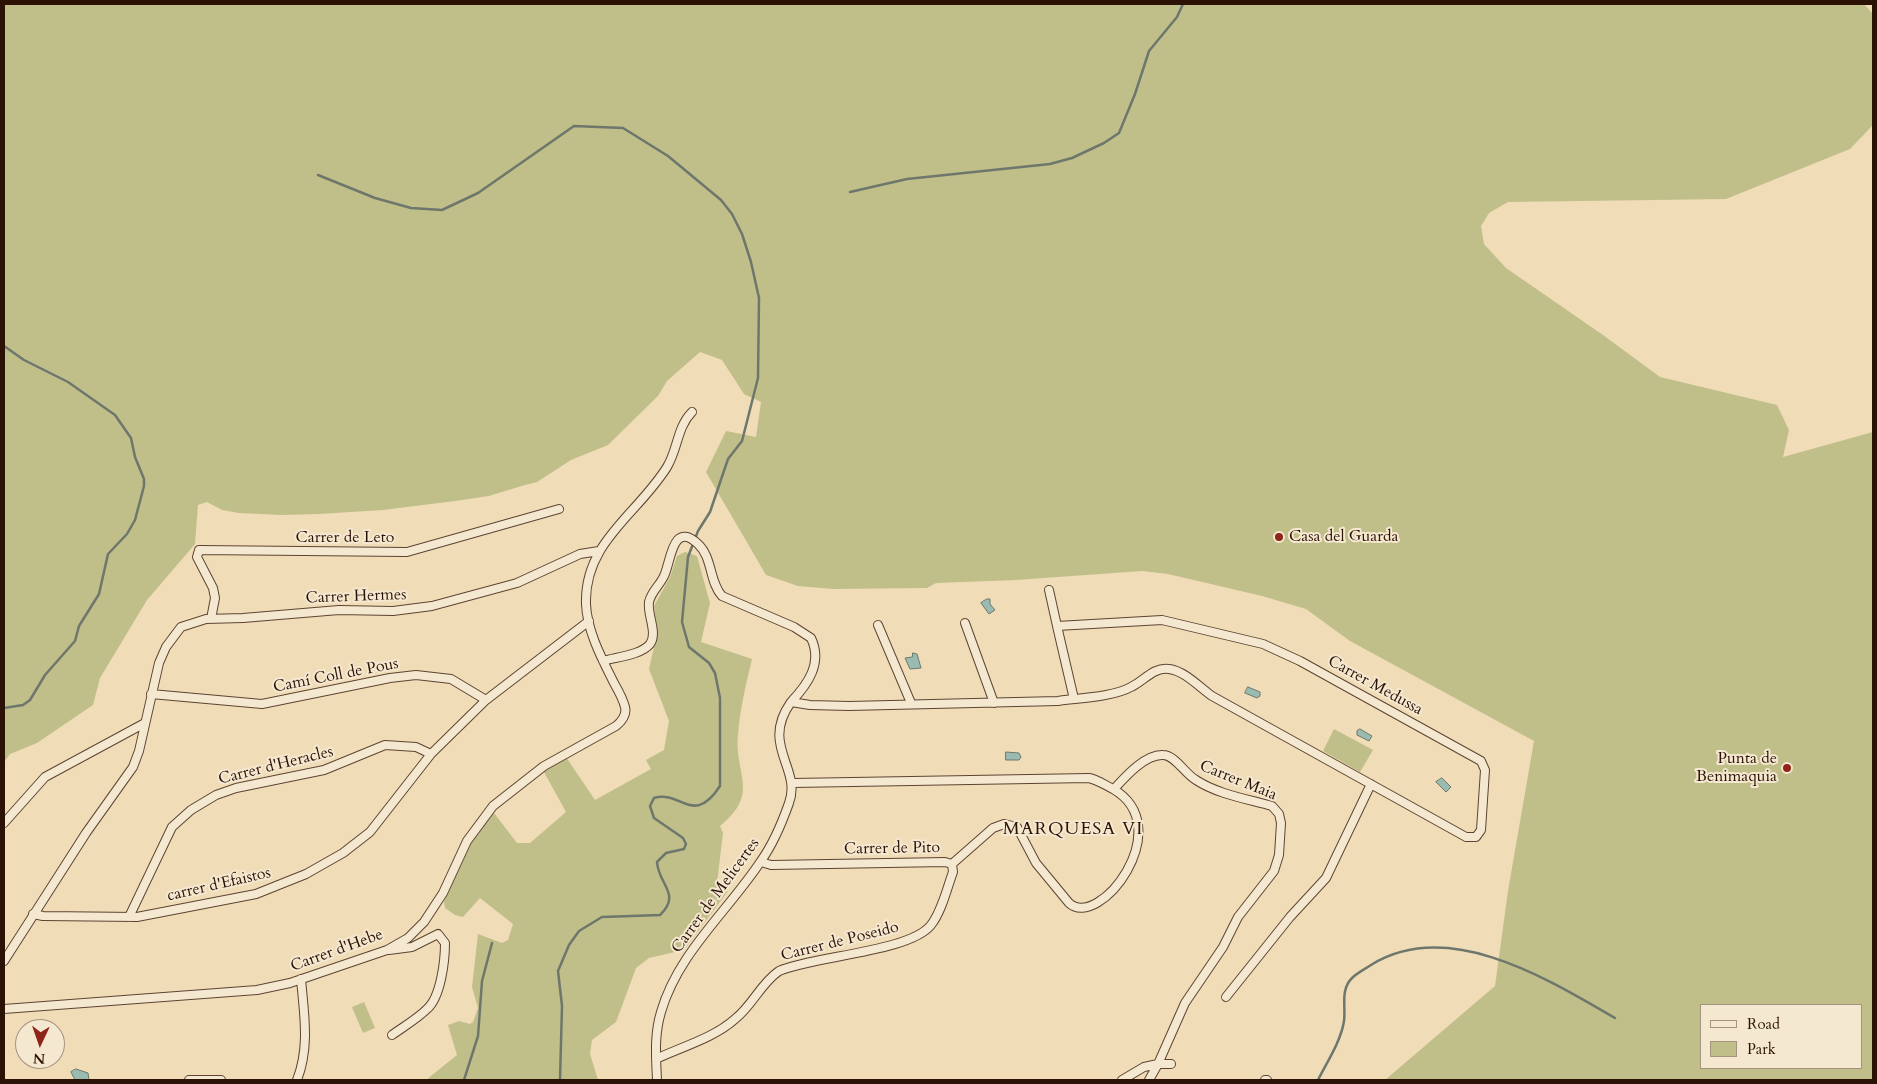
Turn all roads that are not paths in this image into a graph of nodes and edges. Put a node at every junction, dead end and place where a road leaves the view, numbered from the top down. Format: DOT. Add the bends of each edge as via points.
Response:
graph roads {
  1 [pos="692,412"];
  2 [pos="559,509"];
  3 [pos="599,551"];
  4 [pos="1049,590"];
  5 [pos="211,619"];
  6 [pos="589,621"];
  7 [pos="965,622"];
  8 [pos="878,624"];
  9 [pos="1057,626"];
  10 [pos="603,661"];
  11 [pos="151,694"];
  12 [pos="1074,698"];
  13 [pos="486,700"];
  14 [pos="790,702"];
  15 [pos="911,703"];
  16 [pos="994,703"];
  17 [pos="145,723"];
  18 [pos="431,754"];
  19 [pos="793,783"];
  20 [pos="1371,784"];
  21 [pos="1114,789"];
  22 [pos="4,823"];
  23 [pos="761,862"];
  24 [pos="952,864"];
  25 [pos="33,914"];
  26 [pos="129,917"];
  27 [pos="387,950"];
  28 [pos="4,961"];
  29 [pos="301,980"];
  30 [pos="1226,997"];
  31 [pos="4,1009"];
  32 [pos="392,1035"];
  33 [pos="656,1059"];
  34 [pos="1158,1064"];
  35 [pos="1171,1064"];
  36 [pos="190,1080"];
  37 [pos="221,1080"];
  38 [pos="297,1080"];
  39 [pos="657,1080"];
  40 [pos="1122,1080"];
  41 [pos="1149,1080"];
  1 -- 3 [label="street" via="683,424 667,468"];
  2 -- 5 [label="street, Carrer de Leto" via="407,552 199,550 197,557 214,591"];
  3 -- 5 [label="street, Carrer Hermes" via="580,554 517,583 432,606 399,611 338,610"];
  3 -- 6 [label="street" via="587,585"];
  4 -- 9 [label="street"];
  5 -- 11 [label="street, Carrer Hermes" via="191,622 177,631 162,655"];
  6 -- 10 [label="street, Carrer d'Hebe"];
  6 -- 13 [label="street"];
  7 -- 16 [label="street"];
  8 -- 15 [label="street"];
  9 -- 12 [label="street"];
  9 -- 20 [label="street, Carrer Medussa" via="1162,620 1262,644 1286,654 1481,761 1485,770 1480,833 1476,837 1466,837"];
  10 -- 14 [label="street" via="642,650 650,643 653,634 651,597 665,574 672,546 680,539 690,539 704,551 722,596 794,627 811,638 815,656 812,677"];
  10 -- 27 [label="street, Carrer d'Hebe" via="625,707 622,721 544,766 493,806 470,835 443,893 424,922 408,938"];
  11 -- 13 [label="street, Camí Coll de Pous" via="262,704 416,675 452,679"];
  11 -- 17 [label="street"];
  12 -- 16 [label="street, Carrer Medussa"];
  12 -- 20 [label="street, Carrer Medussa" via="1127,689 1160,670 1175,671 1212,696"];
  13 -- 18 [label="street, carrer d'Efaistos"];
  14 -- 15 [label="street, Carrer Medussa" via="849,706"];
  14 -- 19 [label="street" via="783,716 779,738"];
  15 -- 16 [label="street, Carrer Medussa"];
  17 -- 22 [label="street" via="44,777"];
  17 -- 25 [label="street" via="133,767"];
  18 -- 26 [label="street, carrer d'Efaistos" via="370,832 343,853 306,874 256,894"];
  18 -- 26 [label="street, Carrer d'Heracles" via="416,747 385,745 324,770 216,795 191,810 172,827"];
  19 -- 21 [label="street" via="1085,778"];
  19 -- 23 [label="street, Carrer de Melicertes" via="786,811"];
  20 -- 30 [label="street" via="1326,878"];
  21 -- 24 [label="street, Carrer de Pito" via="1135,810 1139,838 1122,876 1097,905 1086,908 1072,906 1034,860 1022,833 1011,824 993,828"];
  21 -- 34 [label="street, Carrer Maia" via="1145,761 1164,755 1202,784 1272,806 1280,817 1280,849 1274,872 1238,917 1223,947 1185,1003"];
  23 -- 24 [label="street, Carrer de Pito" via="780,865"];
  23 -- 33 [label="street, Carrer de Melicertes" via="698,941 674,980 659,1020"];
  24 -- 33 [label="street, Carrer de Poseido" via="953,872 935,918 922,933 854,954 782,969 769,979 730,1024"];
  25 -- 26 [label="street, carrer d'Efaistos"];
  25 -- 28 [label="street"];
  27 -- 29 [label="street, Carrer d'Hebe"];
  27 -- 32 [label="street" via="412,947 438,934 446,943 446,959 432,1003"];
  29 -- 31 [label="street, Carrer d'Hebe" via="257,990 197,996"];
  29 -- 38 [label="street" via="306,1046"];
  33 -- 39 [label="street, Carrer de Melicertes"];
  34 -- 35 [label="street"];
  34 -- 40 [label="street"];
  34 -- 41 [label="street"];
  36 -- 37 [label="street"];
}
